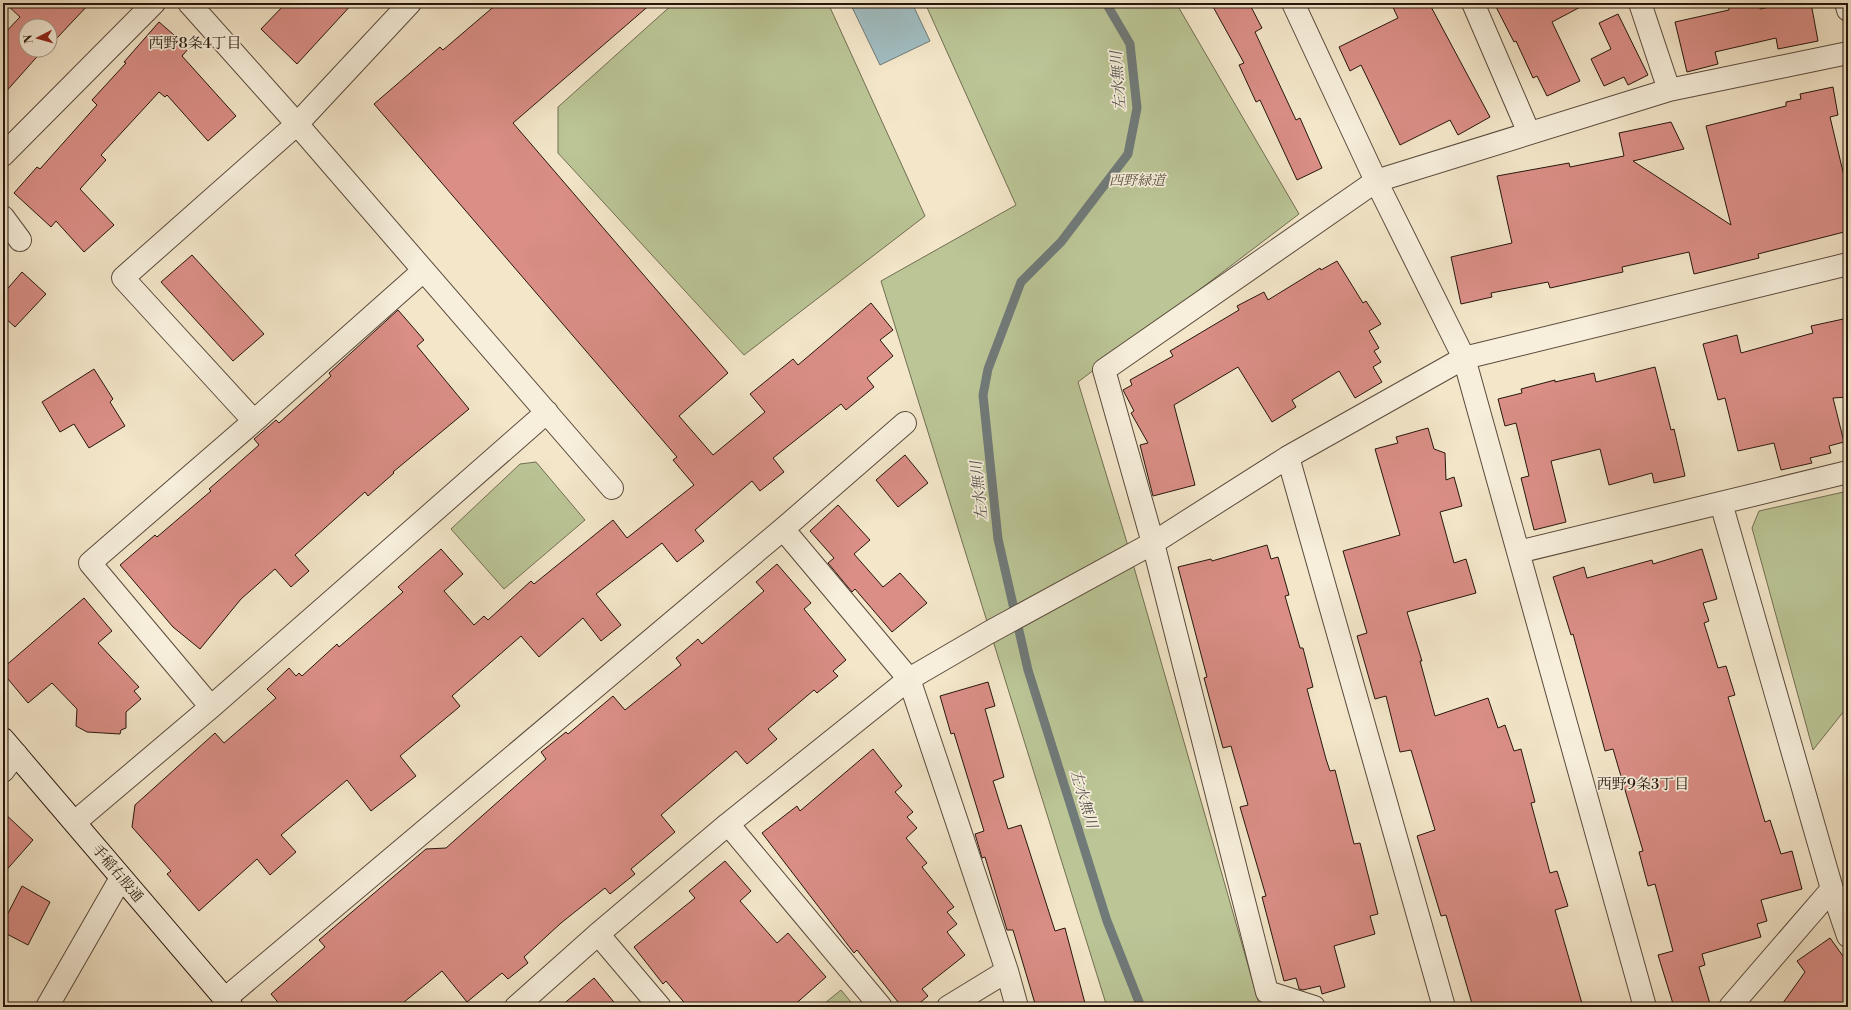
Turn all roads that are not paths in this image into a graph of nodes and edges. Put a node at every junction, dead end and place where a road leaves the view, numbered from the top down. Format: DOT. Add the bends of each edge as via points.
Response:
graph roads {
  1 [pos="154,3"];
  2 [pos="189,3"];
  3 [pos="410,3"];
  4 [pos="1293,3"];
  5 [pos="1473,3"];
  6 [pos="1640,3"];
  7 [pos="1846,3"];
  8 [pos="1848,10"];
  9 [pos="1848,53"];
  10 [pos="1669,90"];
  11 [pos="297,124"];
  12 [pos="1528,133"];
  13 [pos="3,154"];
  14 [pos="1376,181"];
  15 [pos="3,217"];
  16 [pos="20,240"];
  17 [pos="1848,264"];
  18 [pos="423,271"];
  19 [pos="1464,358"];
  20 [pos="546,412"];
  21 [pos="254,421"];
  22 [pos="905,423"];
  23 [pos="1288,458"];
  24 [pos="1848,472"];
  25 [pos="612,488"];
  26 [pos="1721,503"];
  27 [pos="783,529"];
  28 [pos="1153,543"];
  29 [pos="1518,552"];
  30 [pos="909,679"];
  31 [pos="211,706"];
  32 [pos="9,746"];
  33 [pos="3,771"];
  34 [pos="75,822"];
  35 [pos="728,824"];
  36 [pos="121,878"];
  37 [pos="1832,889"];
  38 [pos="598,934"];
  39 [pos="1848,936"];
  40 [pos="1007,971"];
  41 [pos="229,1003"];
  42 [pos="47,1007"];
  43 [pos="516,1007"];
  44 [pos="660,1007"];
  45 [pos="881,1007"];
  46 [pos="948,1007"];
  47 [pos="1017,1007"];
  48 [pos="1314,1007"];
  49 [pos="1444,1007"];
  50 [pos="1645,1007"];
  51 [pos="1730,1007"];
  1 -- 13 [label="street"];
  2 -- 11 [label="street"];
  3 -- 11 [label="street"];
  4 -- 14 [label="street"];
  5 -- 12 [label="street"];
  6 -- 10 [label="street"];
  7 -- 8 [label="street"];
  9 -- 10 [label="street"];
  10 -- 12 [label="street"];
  11 -- 18 [label="street"];
  11 -- 21 [label="street" via="123,278"];
  12 -- 14 [label="street"];
  14 -- 19 [label="street"];
  14 -- 28 [label="street" via="1104,370"];
  15 -- 16 [label="street"];
  17 -- 19 [label="street"];
  18 -- 20 [label="street"];
  18 -- 21 [label="street"];
  19 -- 23 [label="street"];
  19 -- 29 [label="street"];
  20 -- 25 [label="street"];
  20 -- 31 [label="street"];
  21 -- 31 [label="street" via="90,563"];
  22 -- 27 [label="street"];
  23 -- 28 [label="street"];
  23 -- 49 [label="street"];
  24 -- 26 [label="street"];
  26 -- 29 [label="street"];
  26 -- 37 [label="street"];
  27 -- 30 [label="street"];
  27 -- 41 [label="street"];
  28 -- 30 [label="street"];
  28 -- 48 [label="street" via="1267,992"];
  29 -- 50 [label="street"];
  30 -- 35 [label="street"];
  30 -- 40 [label="street"];
  31 -- 34 [label="street"];
  32 -- 33 [label="street"];
  32 -- 34 [label="street, 手稲右股通"];
  34 -- 36 [label="street, 手稲右股通"];
  35 -- 38 [label="street"];
  35 -- 45 [label="street"];
  36 -- 41 [label="street, 手稲右股通"];
  36 -- 42 [label="street"];
  37 -- 39 [label="street"];
  37 -- 51 [label="street"];
  38 -- 43 [label="street"];
  38 -- 44 [label="street"];
  40 -- 46 [label="street"];
  40 -- 47 [label="street"];
}
